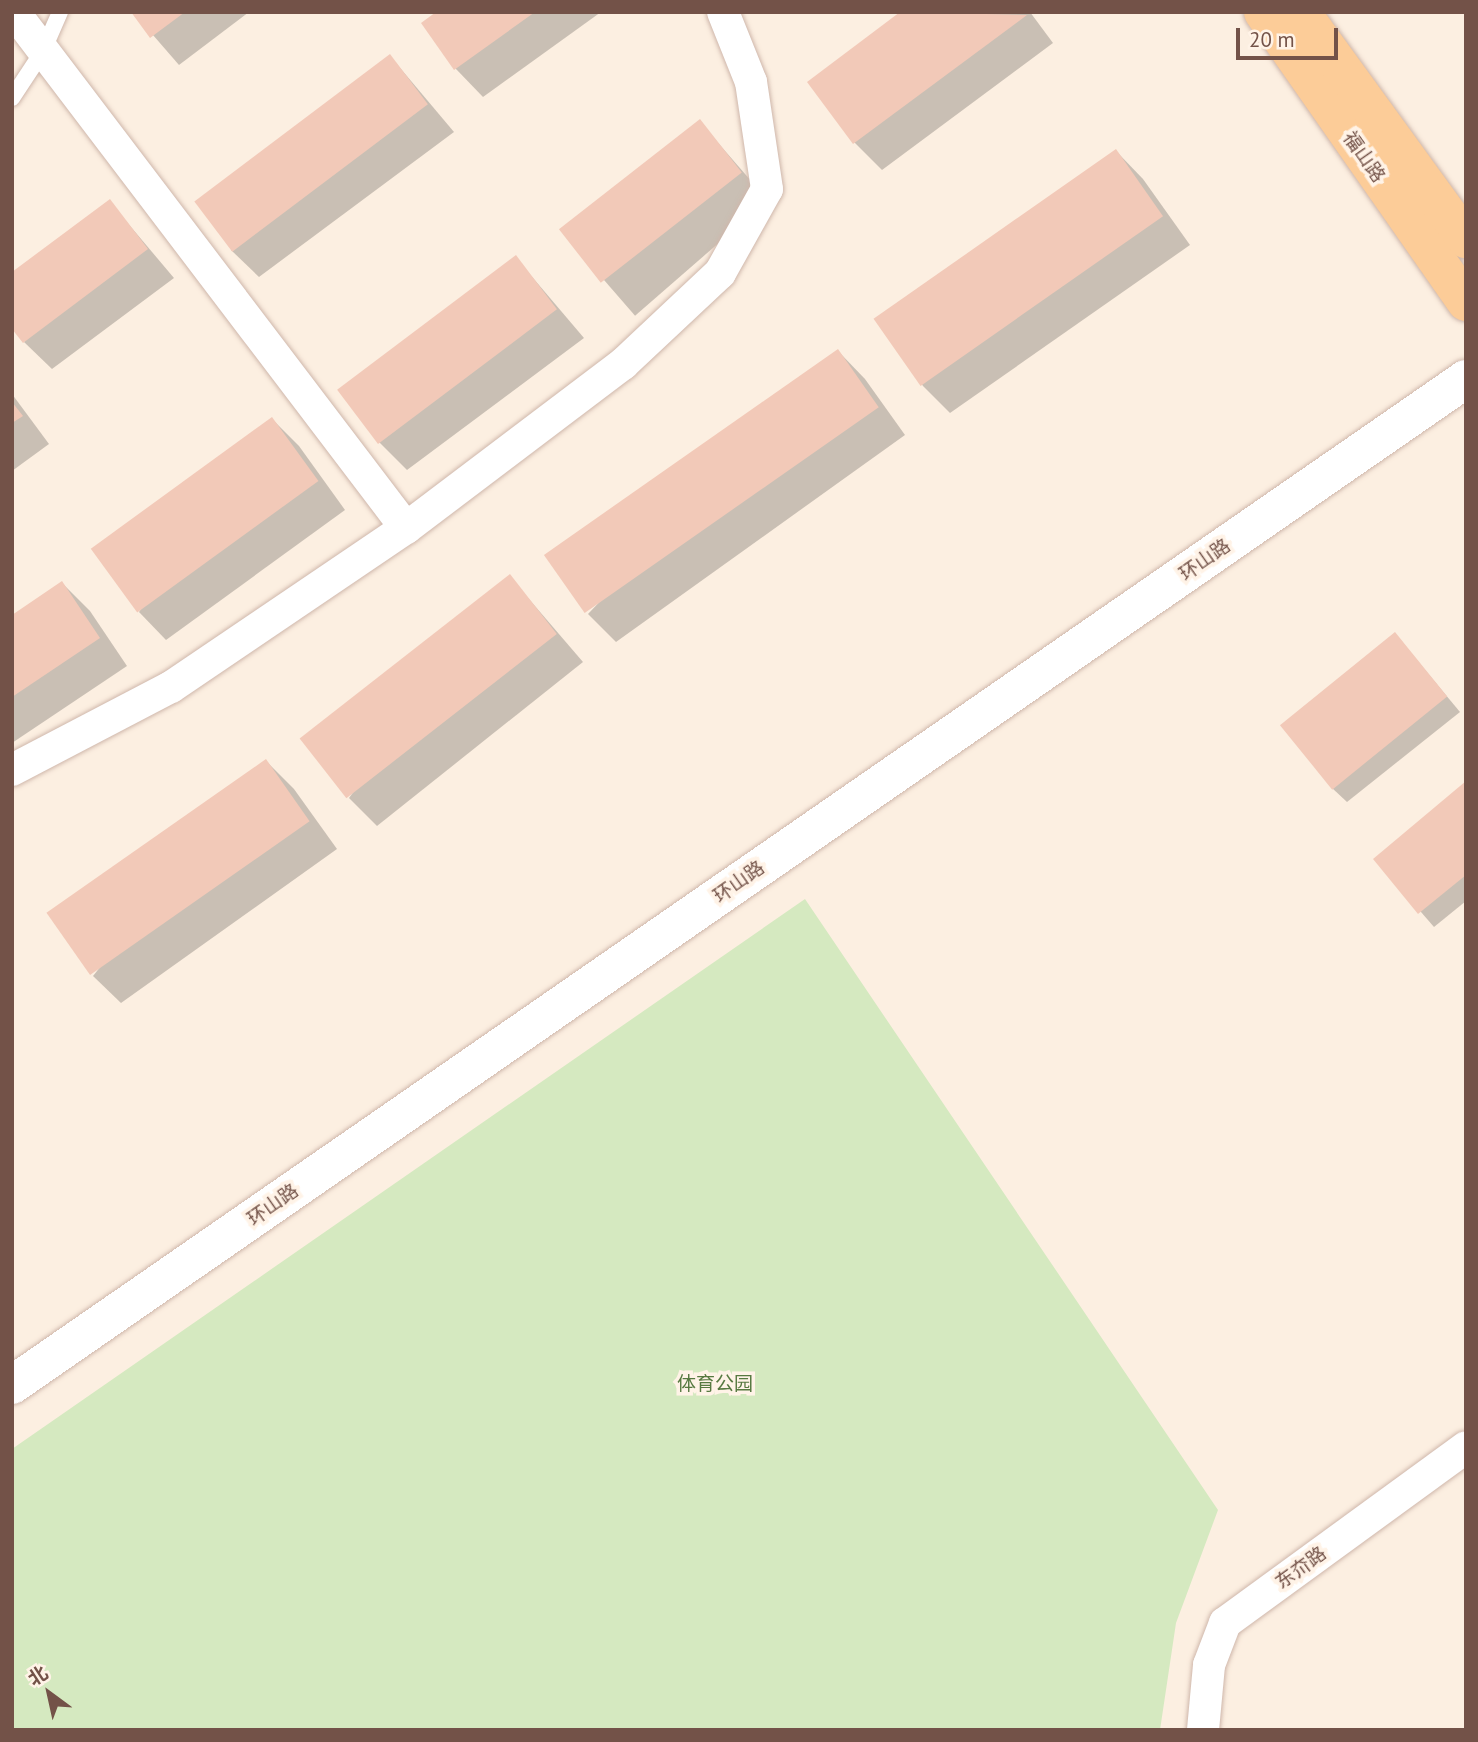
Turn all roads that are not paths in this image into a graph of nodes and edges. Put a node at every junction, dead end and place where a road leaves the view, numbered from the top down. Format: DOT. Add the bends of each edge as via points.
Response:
graph roads {
  1 [pos="14,12"];
  2 [pos="60,12"];
  3 [pos="723,12"];
  4 [pos="1263,12"];
  5 [pos="1301,12"];
  6 [pos="43,51"];
  7 [pos="12,99"];
  8 [pos="1466,239"];
  9 [pos="1466,302"];
  10 [pos="1466,379"];
  11 [pos="405,528"];
  12 [pos="12,770"];
  13 [pos="12,1385"];
  14 [pos="1466,1447"];
  15 [pos="1203,1730"];
  1 -- 6 [label="street"];
  2 -- 6 [label="lane"];
  3 -- 11 [label="street" via="751,82 766,189 720,273 624,364"];
  4 -- 9 [label="main road, 福山路"];
  5 -- 8 [label="main road"];
  6 -- 7 [label="lane"];
  6 -- 11 [label="street"];
  10 -- 13 [label="main road, 环山路"];
  11 -- 12 [label="street" via="172,687"];
  14 -- 15 [label="street, 东夼路" via="1225,1623 1209,1665"];
}
